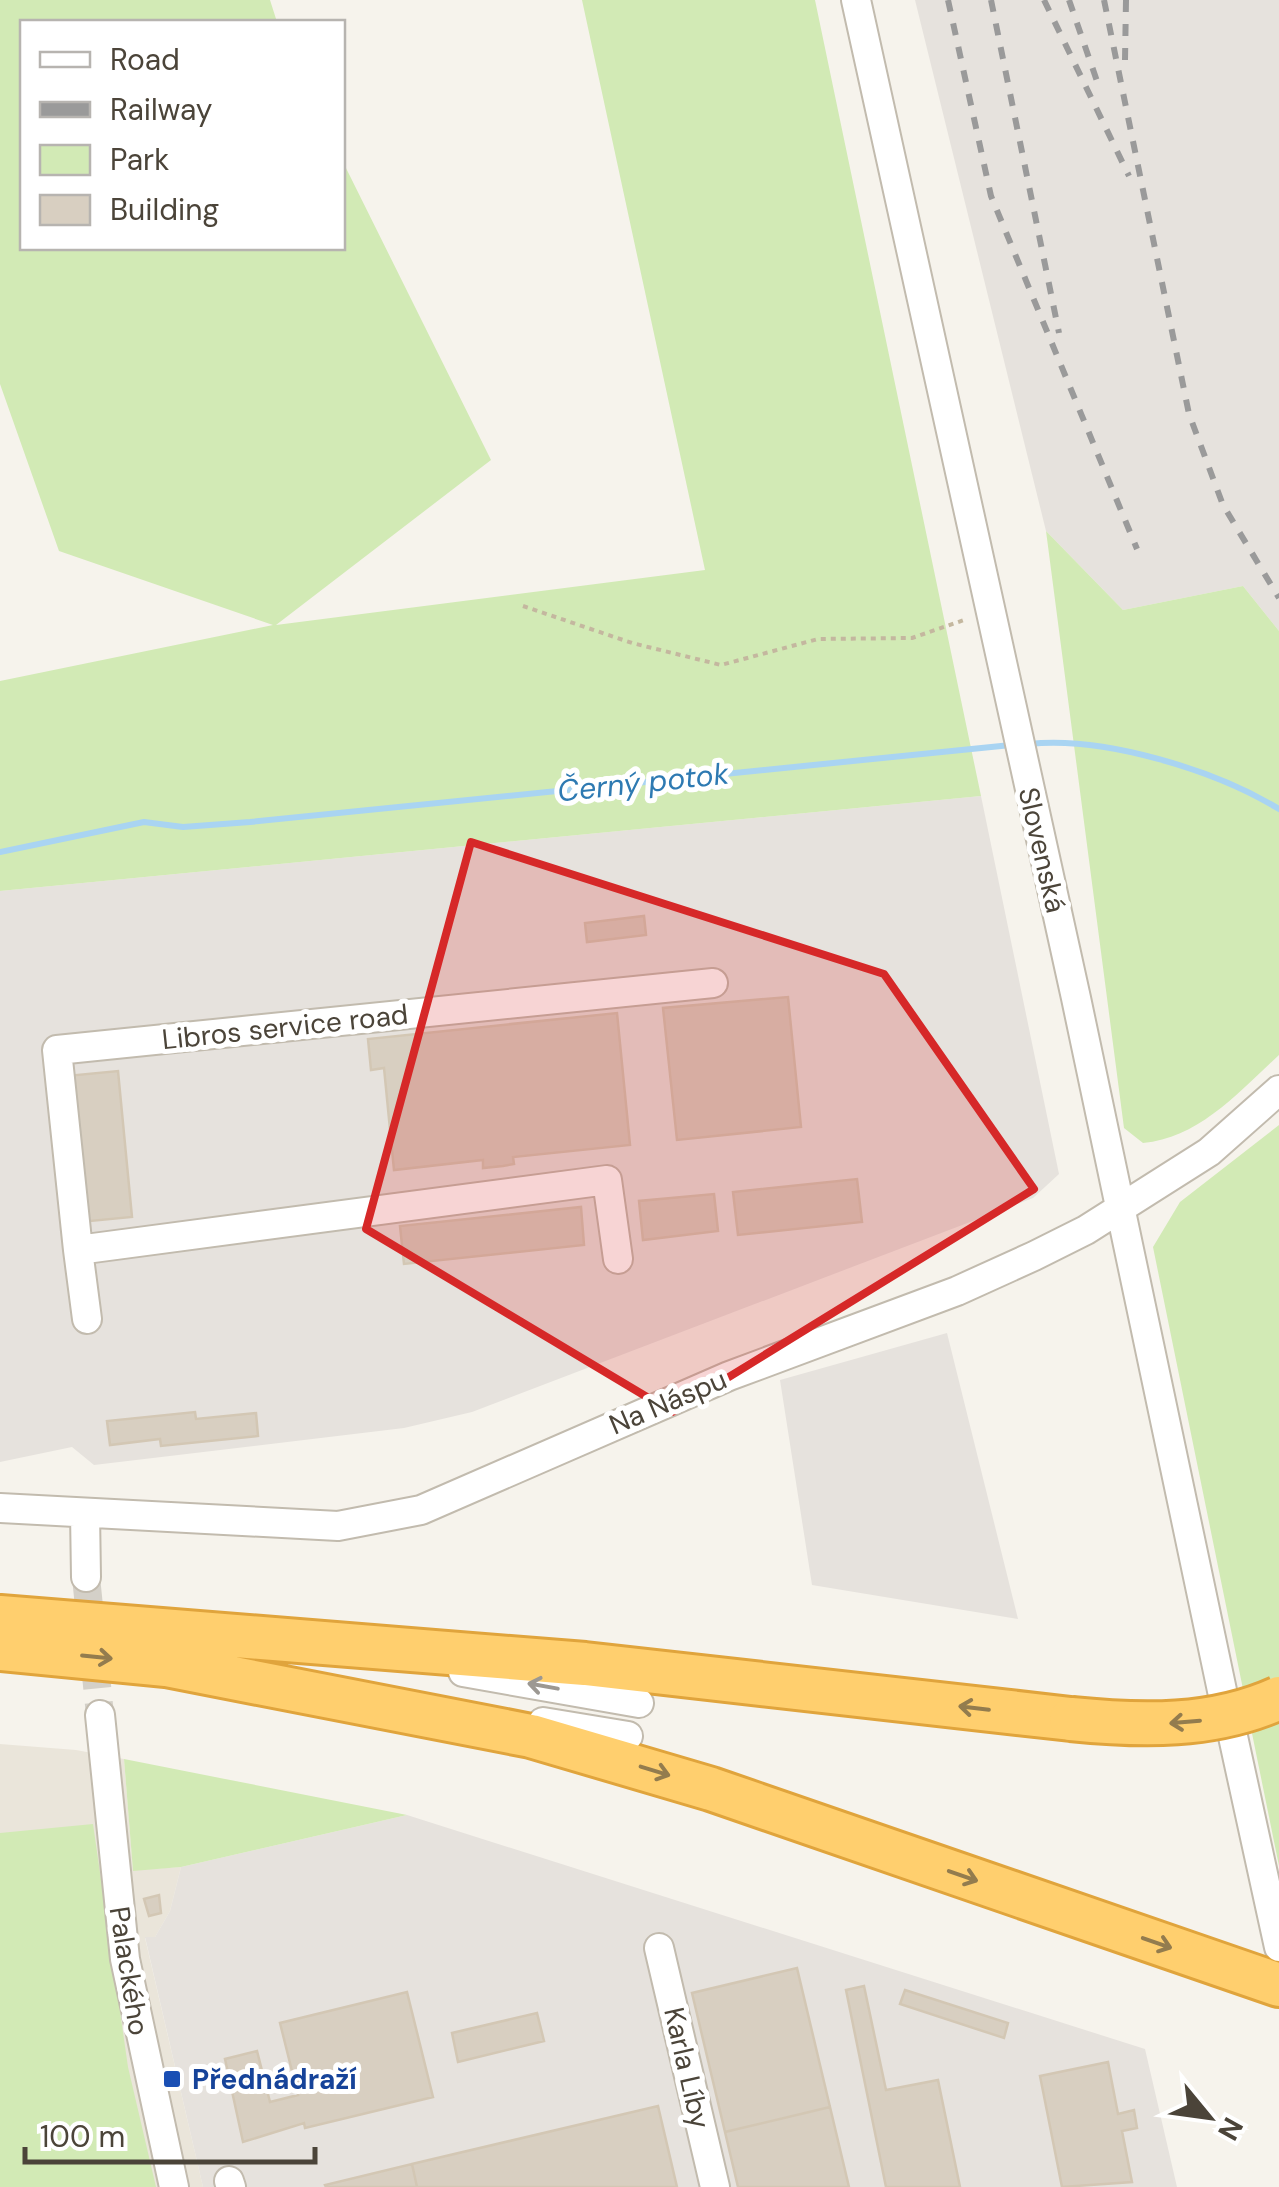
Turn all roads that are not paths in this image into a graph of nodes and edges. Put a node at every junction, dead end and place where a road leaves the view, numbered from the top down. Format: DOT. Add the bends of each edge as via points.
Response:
graph roads {
  1 [pos="856,0"];
  2 [pos="713,984"];
  3 [pos="1279,1090"];
  4 [pos="1119,1210"];
  5 [pos="78,1250"];
  6 [pos="618,1260"];
  7 [pos="87,1319"];
  8 [pos="0,1508"];
  9 [pos="85,1512"];
  10 [pos="86,1577"];
  11 [pos="0,1617"];
  12 [pos="0,1649"];
  13 [pos="224,1656"];
  14 [pos="1279,1698"];
  15 [pos="1224,1700"];
  16 [pos="639,1703"];
  17 [pos="100,1715"];
  18 [pos="1232,1732"];
  19 [pos="628,1736"];
  20 [pos="1279,1947"];
  21 [pos="659,1948"];
  22 [pos="1279,1985"];
  23 [pos="174,2187"];
  24 [pos="715,2187"];
  1 -- 4 [label="street, Slovenská"];
  2 -- 5 [label="street, Libros service road" via="57,1050"];
  3 -- 4 [label="street, Na Náspu" via="1208,1152"];
  4 -- 9 [label="street, Na Náspu" via="957,1292 728,1376 403,1515 338,1526"];
  4 -- 15 [label="street, Slovenská"];
  5 -- 6 [label="street" via="608,1180"];
  5 -- 7 [label="street"];
  8 -- 9 [label="street, Na Náspu"];
  9 -- 10 [label="street"];
  11 -- 13 [label="highway"];
  12 -- 13 [label="highway, one-way"];
  14 -- 13 [label="highway, one-way, bridge" via="1185,1723 1070,1719 586,1664"];
  16 -- 13 [label="street, one-way"];
  13 -- 19 [label="street"];
  13 -- 22 [label="highway, one-way" via="578,1748"];
  17 -- 23 [label="street, Palackého" via="132,2005"];
  18 -- 20 [label="street"];
  21 -- 24 [label="street, Karla Líby"];
}
